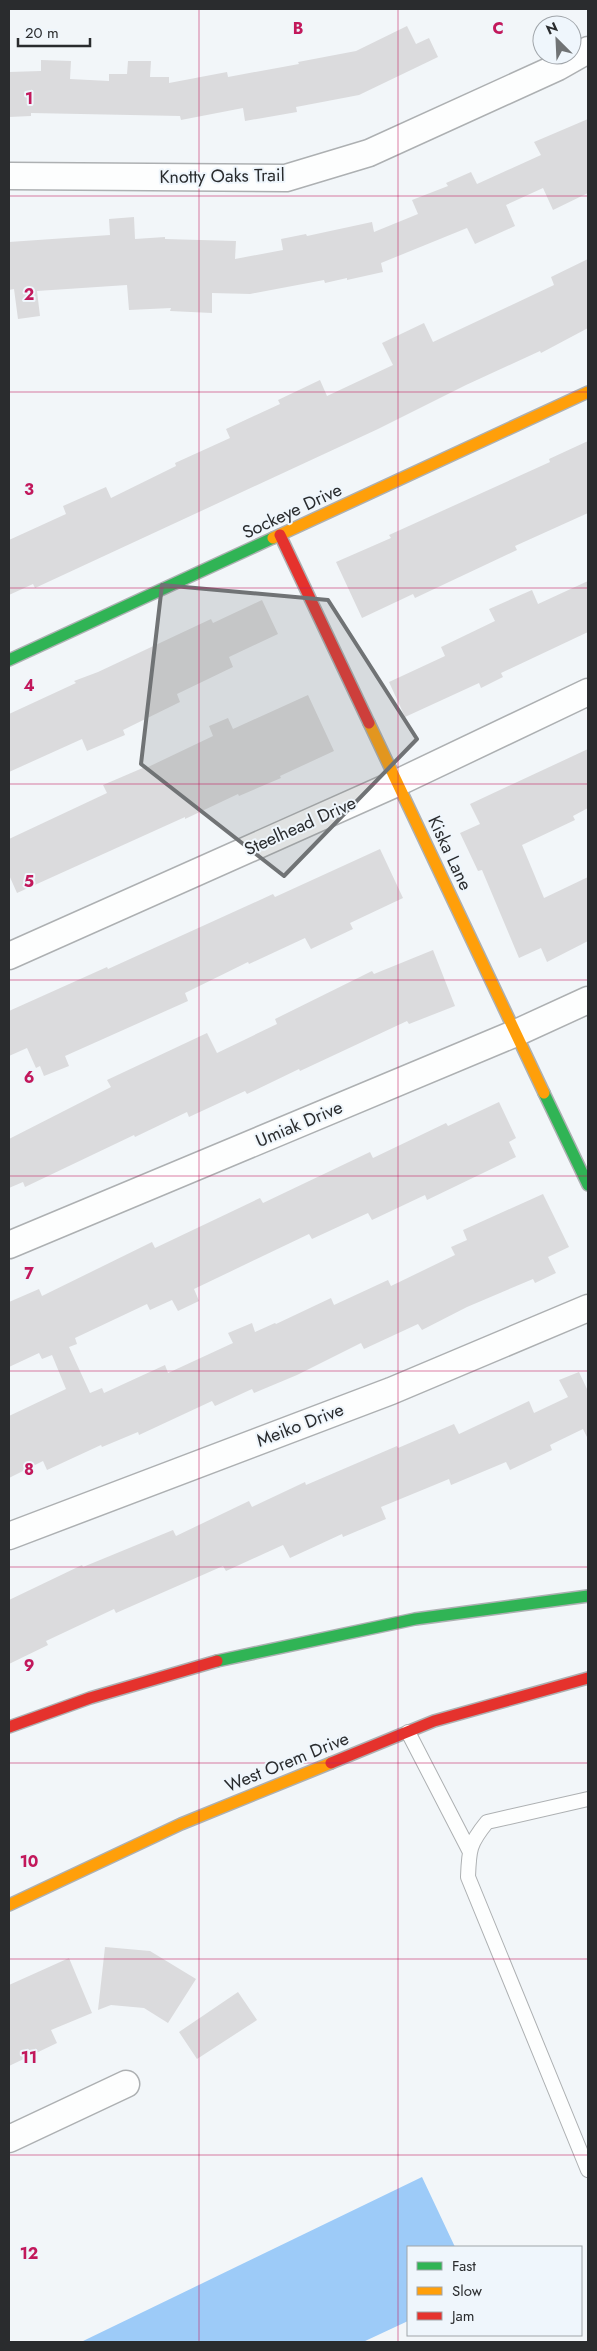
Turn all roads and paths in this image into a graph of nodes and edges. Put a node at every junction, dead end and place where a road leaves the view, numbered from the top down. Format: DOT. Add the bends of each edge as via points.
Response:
graph roads {
  1 [pos="588,50"];
  2 [pos="9,176"];
  3 [pos="588,392"];
  4 [pos="280,535"];
  5 [pos="9,660"];
  6 [pos="588,692"];
  7 [pos="397,783"];
  8 [pos="9,956"];
  9 [pos="588,1000"];
  10 [pos="516,1033"];
  11 [pos="588,1185"];
  12 [pos="9,1245"];
  13 [pos="588,1308"];
  14 [pos="9,1536"];
  15 [pos="588,1596"];
  16 [pos="588,1678"];
  17 [pos="9,1727"];
  18 [pos="408,1732"];
  19 [pos="588,1799"];
  20 [pos="469,1850"];
  21 [pos="9,1905"];
  22 [pos="126,2084"];
  23 [pos="9,2139"];
  24 [pos="588,2170"];
  1 -- 2 [label="street, Knotty Oaks Trail" via="558,67 369,153 286,178"];
  3 -- 4 [label="street, Sockeye Drive"];
  4 -- 5 [label="street, Sockeye Drive"];
  4 -- 7 [label="street, Kiska Lane"];
  6 -- 7 [label="street, Steelhead Drive"];
  7 -- 8 [label="street, Steelhead Drive"];
  7 -- 10 [label="street, Kiska Lane"];
  9 -- 10 [label="street, Umiak Drive"];
  10 -- 11 [label="street, Kiska Lane"];
  10 -- 12 [label="street, Umiak Drive"];
  13 -- 14 [label="street, Meiko Drive" via="391,1390"];
  15 -- 17 [label="street" via="415,1619 207,1663 90,1698"];
  16 -- 18 [label="street, West Orem Drive" via="434,1721"];
  18 -- 20 [label="lane"];
  18 -- 21 [label="street, West Orem Drive" via="181,1824"];
  19 -- 20 [label="lane" via="487,1822"];
  20 -- 24 [label="lane" via="468,1877"];
  22 -- 23 [label="street"];
}
